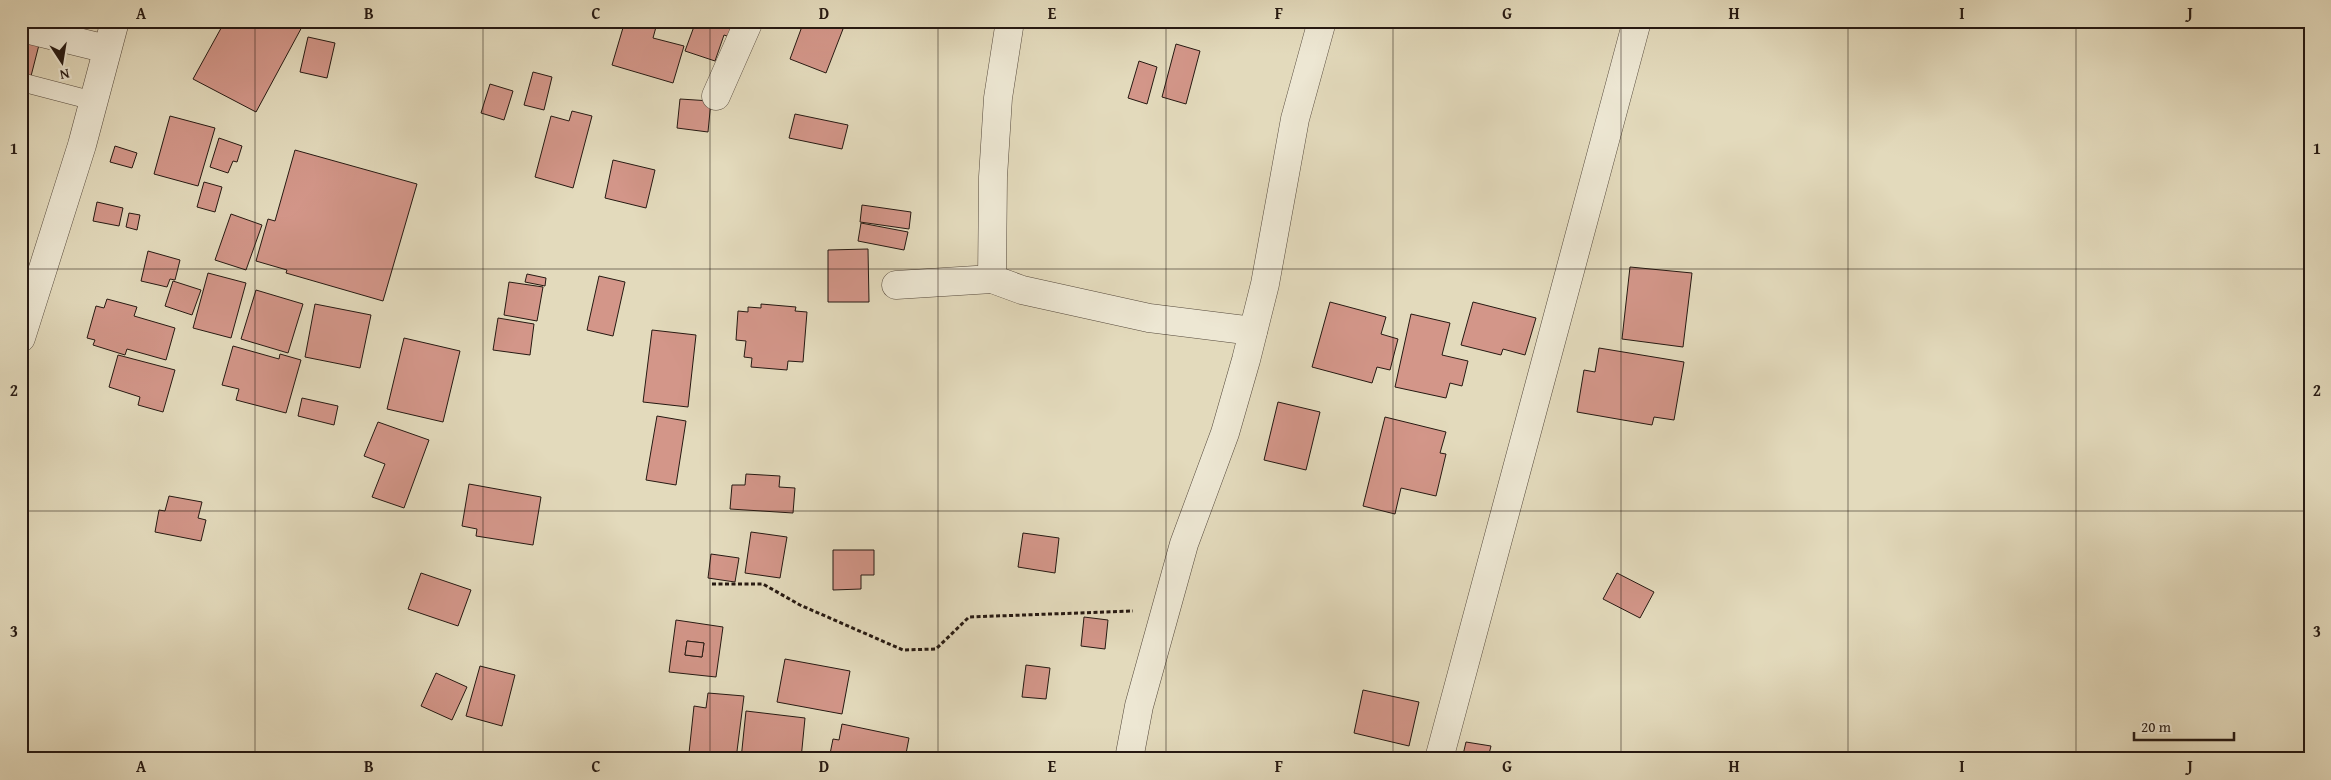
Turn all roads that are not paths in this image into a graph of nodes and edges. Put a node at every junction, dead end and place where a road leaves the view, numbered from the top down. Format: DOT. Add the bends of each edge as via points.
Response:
graph roads {
  1 [pos="115,21"];
  2 [pos="749,21"];
  3 [pos="1010,21"];
  4 [pos="1322,21"];
  5 [pos="1637,21"];
  6 [pos="21,28"];
  7 [pos="107,49"];
  8 [pos="21,82"];
  9 [pos="716,96"];
  10 [pos="94,101"];
  11 [pos="992,278"];
  12 [pos="896,285"];
  13 [pos="1253,331"];
  14 [pos="21,338"];
  15 [pos="1129,759"];
  16 [pos="1439,759"];
  1 -- 7 [label="street"];
  2 -- 9 [label="street"];
  3 -- 11 [label="street" via="998,98"];
  4 -- 13 [label="street" via="1295,119 1265,284"];
  5 -- 16 [label="street"];
  6 -- 7 [label="street"];
  7 -- 10 [label="street"];
  8 -- 10 [label="lane"];
  10 -- 14 [label="street"];
  11 -- 12 [label="street"];
  11 -- 13 [label="street" via="1022,290 1149,318"];
  13 -- 15 [label="street" via="1225,433 1184,544 1139,706"];
}
